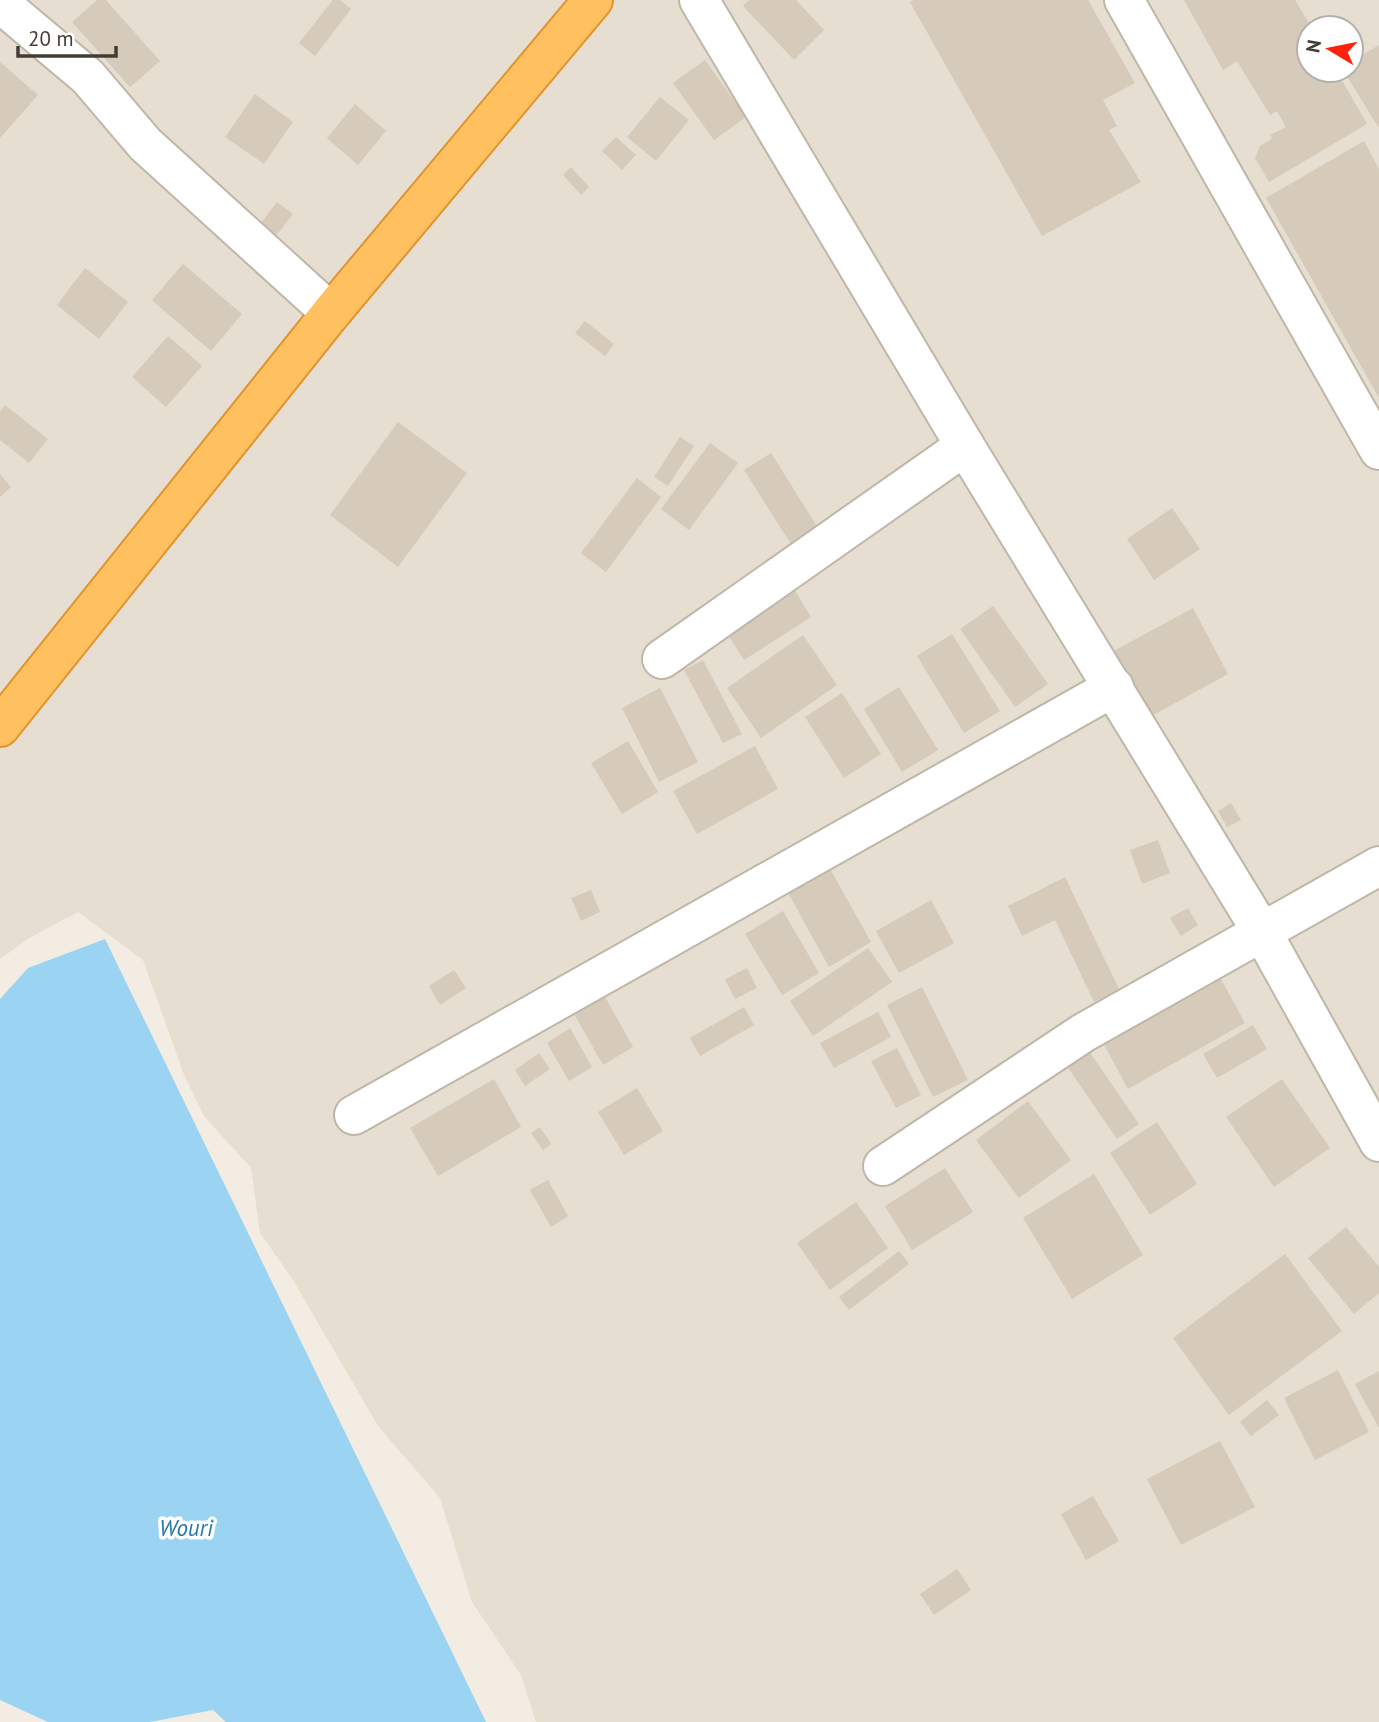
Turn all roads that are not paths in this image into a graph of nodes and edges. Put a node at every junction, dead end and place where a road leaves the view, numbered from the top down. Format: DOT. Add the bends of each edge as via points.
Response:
graph roads {
  1 [pos="593,0"];
  2 [pos="699,0"];
  3 [pos="1124,0"];
  4 [pos="0,3"];
  5 [pos="331,313"];
  6 [pos="965,446"];
  7 [pos="1379,450"];
  8 [pos="662,659"];
  9 [pos="1114,687"];
  10 [pos="0,727"];
  11 [pos="1379,866"];
  12 [pos="1262,932"];
  13 [pos="354,1115"];
  14 [pos="1379,1142"];
  15 [pos="883,1166"];
  1 -- 5 [label="highway"];
  2 -- 6 [label="street"];
  3 -- 7 [label="street"];
  4 -- 5 [label="street" via="88,77 145,144"];
  5 -- 10 [label="highway"];
  6 -- 8 [label="street"];
  6 -- 9 [label="street"];
  9 -- 12 [label="street"];
  9 -- 13 [label="street"];
  11 -- 12 [label="street"];
  12 -- 14 [label="street"];
  12 -- 15 [label="street" via="1083,1034"];
}
